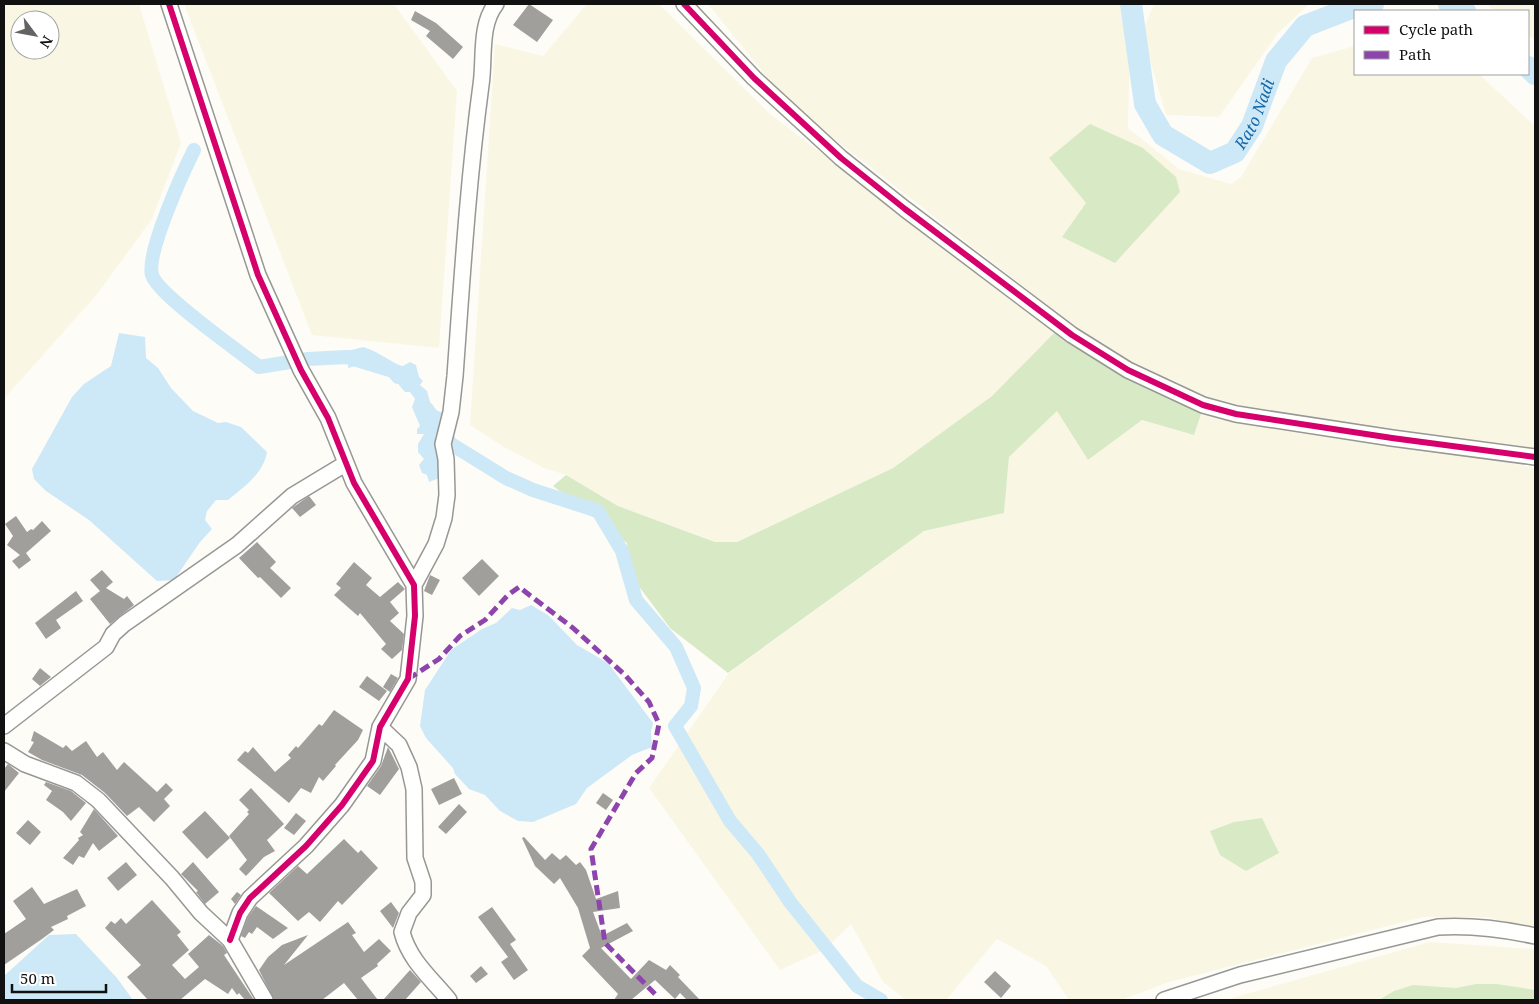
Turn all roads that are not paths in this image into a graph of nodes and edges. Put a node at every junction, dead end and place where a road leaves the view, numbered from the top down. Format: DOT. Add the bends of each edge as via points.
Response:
graph roads {
  1 [pos="169,4"];
  2 [pos="496,4"];
  3 [pos="684,4"];
  4 [pos="1535,457"];
  5 [pos="345,464"];
  6 [pos="414,586"];
  7 [pos="4,726"];
  8 [pos="380,727"];
  9 [pos="4,751"];
  10 [pos="1535,936"];
  11 [pos="230,940"];
  12 [pos="265,1000"];
  13 [pos="449,1000"];
  14 [pos="1164,1000"];
  1 -- 5 [label="street" via="258,275 301,370 328,418"];
  2 -- 6 [label="street" via="489,13 486,28 474,134 455,376 443,444 447,495 444,518 436,544"];
  3 -- 4 [label="street" via="754,78 842,158 1072,335 1128,370 1203,405 1236,414"];
  5 -- 6 [label="street"];
  5 -- 7 [label="street" via="292,496 237,545 124,624 106,647"];
  6 -- 8 [label="street" via="415,616 408,679"];
  8 -- 11 [label="street" via="373,761 342,805 306,846 250,898 240,912"];
  8 -- 13 [label="street" via="399,745 410,767 414,789 415,858 423,882 423,895 409,913 403,936 408,950"];
  9 -- 11 [label="street" via="25,764 76,783 98,800 166,871 200,913"];
  10 -- 14 [label="street" via="1474,927 1438,927 1240,975"];
  11 -- 12 [label="street"];
}
